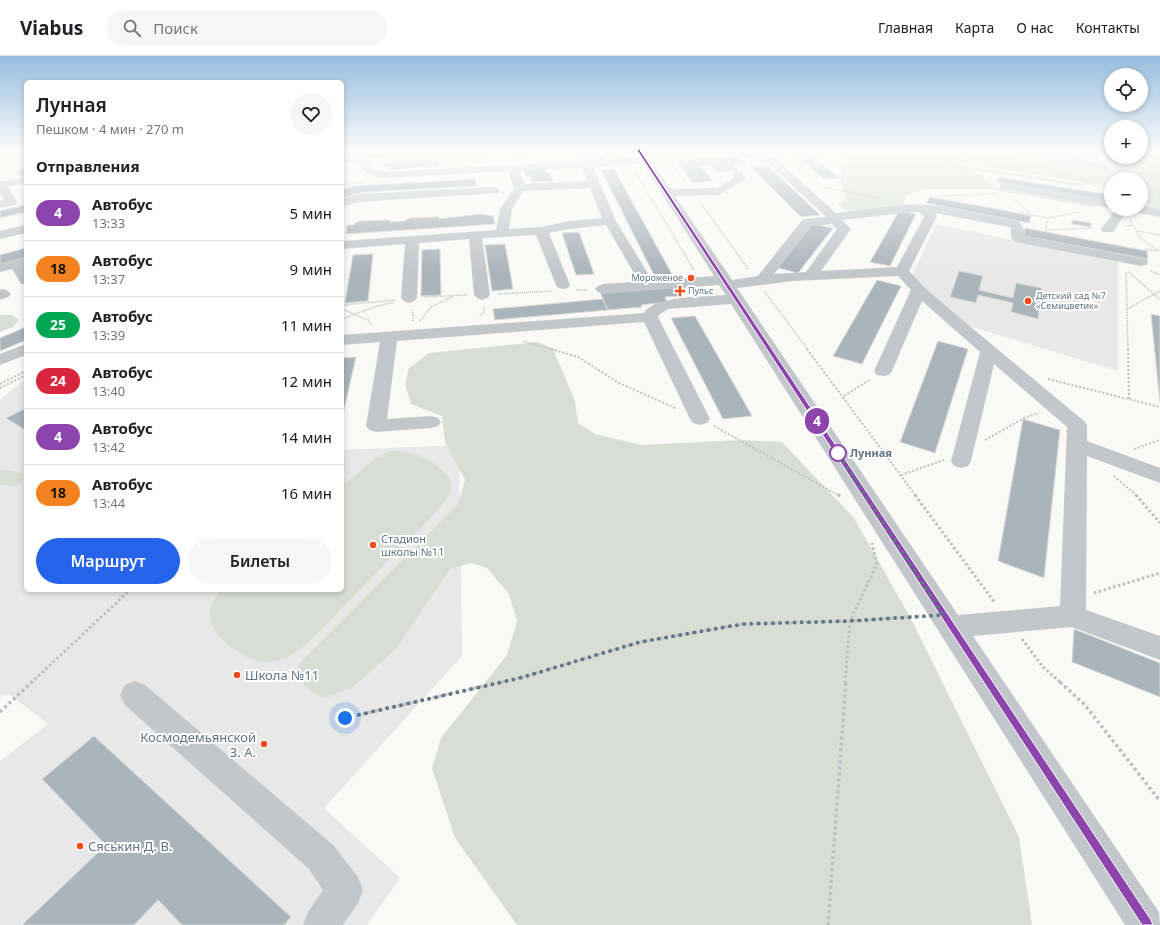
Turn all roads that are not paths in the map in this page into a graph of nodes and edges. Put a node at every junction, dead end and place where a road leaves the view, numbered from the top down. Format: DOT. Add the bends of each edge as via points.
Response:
graph roads {
  1 [pos="4,191"];
  2 [pos="494,191"];
  3 [pos="518,191"];
  4 [pos="598,191"];
  5 [pos="719,191"];
  6 [pos="804,191"];
  7 [pos="1031,191"];
  8 [pos="668,193"];
  9 [pos="344,202"];
  10 [pos="0,204"];
  11 [pos="1104,204"];
  12 [pos="923,209"];
  13 [pos="1148,212"];
  14 [pos="1160,213"];
  15 [pos="1123,216"];
  16 [pos="834,219"];
  17 [pos="610,222"];
  18 [pos="24,229"];
  19 [pos="1108,229"];
  20 [pos="542,231"];
  21 [pos="502,233"];
  22 [pos="0,235"];
  23 [pos="475,235"];
  24 [pos="412,240"];
  25 [pos="344,245"];
  26 [pos="24,262"];
  27 [pos="1141,262"];
  28 [pos="0,268"];
  29 [pos="24,268"];
  30 [pos="902,271"];
  31 [pos="810,275"];
  32 [pos="643,277"];
  33 [pos="24,278"];
  34 [pos="759,280"];
  35 [pos="564,285"];
  36 [pos="722,286"];
  37 [pos="603,289"];
  38 [pos="919,290"];
  39 [pos="482,295"];
  40 [pos="409,298"];
  41 [pos="650,317"];
  42 [pos="386,338"];
  43 [pos="344,340"];
  44 [pos="24,350"];
  45 [pos="989,350"];
  46 [pos="0,360"];
  47 [pos="883,371"];
  48 [pos="700,419"];
  49 [pos="431,422"];
  50 [pos="1077,445"];
  51 [pos="961,461"];
  52 [pos="1160,476"];
  53 [pos="1073,608"];
  54 [pos="947,621"];
  55 [pos="1160,648"];
  56 [pos="135,695"];
  57 [pos="321,925"];
  58 [pos="1146,925"];
  1 -- 10 [label="street" via="11,202"];
  2 -- 9 [label="street" via="357,198"];
  3 -- 21 [label="street" via="503,216"];
  4 -- 17 [label="street"];
  5 -- 8 [label="street"];
  6 -- 16 [label="street"];
  7 -- 11 [label="street"];
  8 -- 36 [label="street"];
  12 -- 16 [label="street" via="903,208"];
  12 -- 27 [label="street" via="1013,224 1017,227 1017,237 1021,239"];
  12 -- 30 [label="street" via="931,216"];
  13 -- 14 [label="street"];
  15 -- 19 [label="street"];
  16 -- 31 [label="street" via="844,230"];
  16 -- 34 [label="street" via="808,222"];
  17 -- 20 [label="street" via="569,225"];
  17 -- 32 [label="street"];
  18 -- 22 [label="street"];
  20 -- 21 [label="street"];
  20 -- 35 [label="street"];
  21 -- 23 [label="street"];
  23 -- 24 [label="street"];
  23 -- 39 [label="street"];
  24 -- 25 [label="street"];
  24 -- 40 [label="street"];
  26 -- 28 [label="street"];
  29 -- 33 [label="street" via="19,269"];
  30 -- 31 [label="street"];
  30 -- 38 [label="street"];
  31 -- 34 [label="street"];
  34 -- 36 [label="street"];
  36 -- 37 [label="street"];
  36 -- 41 [label="street" via="664,305 652,312"];
  36 -- 54 [label="street"];
  38 -- 45 [label="street"];
  38 -- 47 [label="street"];
  41 -- 42 [label="street" via="463,332 412,332"];
  41 -- 48 [label="street"];
  42 -- 43 [label="street"];
  42 -- 49 [label="street" via="376,426"];
  44 -- 46 [label="street"];
  45 -- 50 [label="street" via="1077,425"];
  45 -- 51 [label="street"];
  50 -- 52 [label="street"];
  50 -- 53 [label="street"];
  53 -- 54 [label="street" via="1009,622"];
  53 -- 55 [label="street"];
  54 -- 58 [label="street"];
  56 -- 57 [label="street" via="321,857 345,890"];
}
